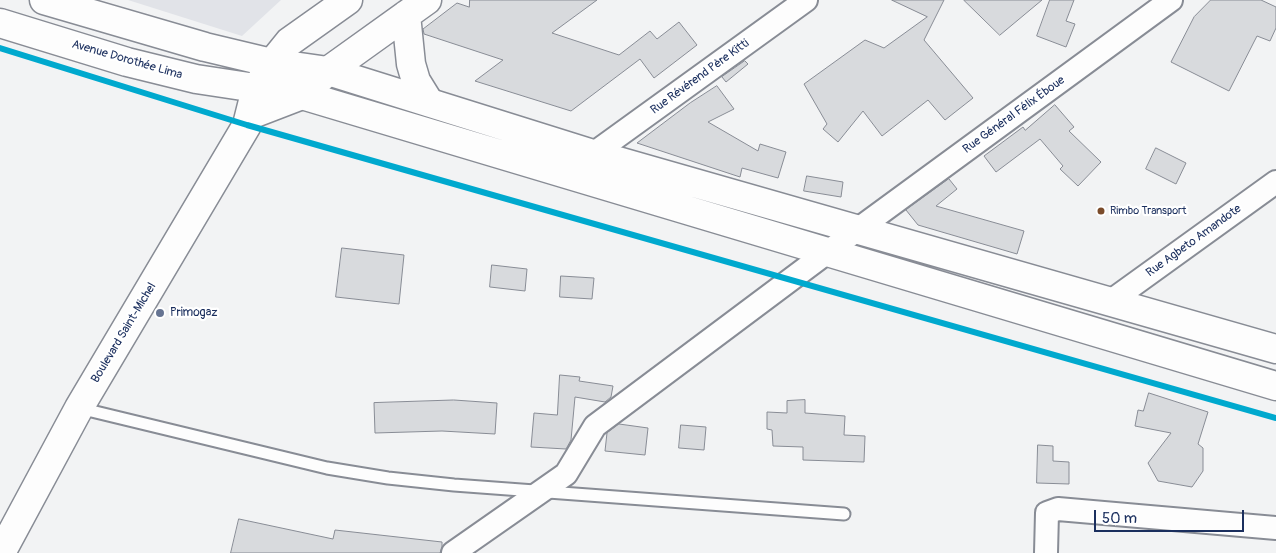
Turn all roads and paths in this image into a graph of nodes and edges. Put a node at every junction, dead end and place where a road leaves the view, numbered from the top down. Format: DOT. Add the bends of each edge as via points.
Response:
graph roads {
  1 [pos="44,0"];
  2 [pos="806,0"];
  3 [pos="1171,0"];
  4 [pos="336,4"];
  5 [pos="411,7"];
  6 [pos="0,23"];
  7 [pos="272,63"];
  8 [pos="328,71"];
  9 [pos="302,94"];
  10 [pos="254,102"];
  11 [pos="429,102"];
  12 [pos="593,154"];
  13 [pos="1276,182"];
  14 [pos="857,230"];
  15 [pos="1111,301"];
  16 [pos="1276,349"];
  17 [pos="1276,386"];
  18 [pos="79,408"];
  19 [pos="844,514"];
  20 [pos="1276,528"];
  21 [pos="1,553"];
  22 [pos="453,553"];
  23 [pos="1046,553"];
  1 -- 7 [label="main road"];
  2 -- 12 [label="street, Rue Révérend Père Kitti"];
  3 -- 14 [label="street, Rue Général Félix Éboue"];
  4 -- 7 [label="main road, Boulevard Saint-Michel" via="289,42"];
  5 -- 8 [label="main road"];
  5 -- 11 [label="main road" via="411,64 416,81"];
  6 -- 10 [label="main road, Avenue Dorothée Lima" via="196,79"];
  7 -- 8 [label="main road"];
  7 -- 10 [label="main road, Boulevard Saint-Michel"];
  8 -- 9 [label="main road"];
  8 -- 11 [label="main road"];
  9 -- 10 [label="main road"];
  9 -- 17 [label="main road"];
  10 -- 18 [label="main road, Boulevard Saint-Michel" via="247,125"];
  11 -- 12 [label="main road"];
  12 -- 14 [label="main road"];
  13 -- 15 [label="street, Rue Agbeto Amandote"];
  14 -- 15 [label="main road"];
  14 -- 22 [label="street, Rue Général Félix Éboue" via="595,426 566,474"];
  15 -- 16 [label="main road"];
  18 -- 19 [label="lane" via="326,468 388,478"];
  18 -- 21 [label="main road, Boulevard Saint-Michel"];
  20 -- 23 [label="street" via="1058,509 1047,513"];
}
